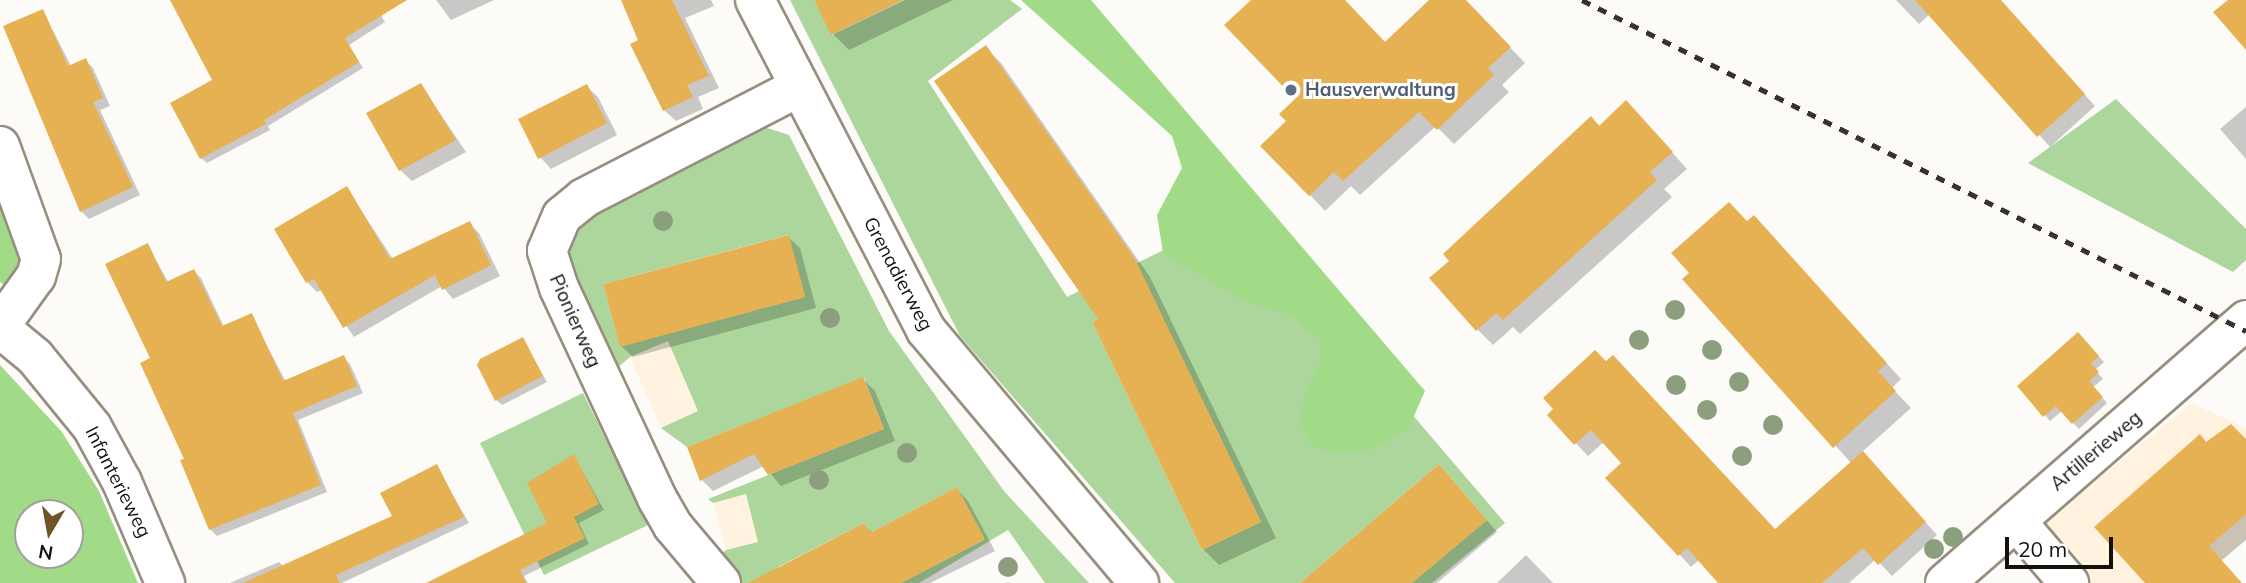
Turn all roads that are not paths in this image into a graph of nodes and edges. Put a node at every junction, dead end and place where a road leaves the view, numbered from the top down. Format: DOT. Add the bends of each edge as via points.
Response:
graph roads {
  1 [pos="755,0"];
  2 [pos="799,87"];
  3 [pos="0,146"];
  4 [pos="2246,320"];
  5 [pos="0,327"];
  6 [pos="2015,521"];
  7 [pos="164,583"];
  8 [pos="721,583"];
  9 [pos="1139,583"];
  10 [pos="1945,583"];
  11 [pos="2069,583"];
  1 -- 2 [label="street, Grenadierweg"];
  2 -- 8 [label="street, Pionierweg" via="584,198 562,216 547,251 559,288 657,498 673,526"];
  2 -- 9 [label="street, Grenadierweg" via="926,330"];
  3 -- 5 [label="street, Infanterieweg" via="41,259 36,276"];
  4 -- 6 [label="street, Artillerieweg"];
  5 -- 7 [label="street, Infanterieweg" via="35,357 92,427 122,482"];
  6 -- 10 [label="street, Artillerieweg"];
  6 -- 11 [label="street"];
}
